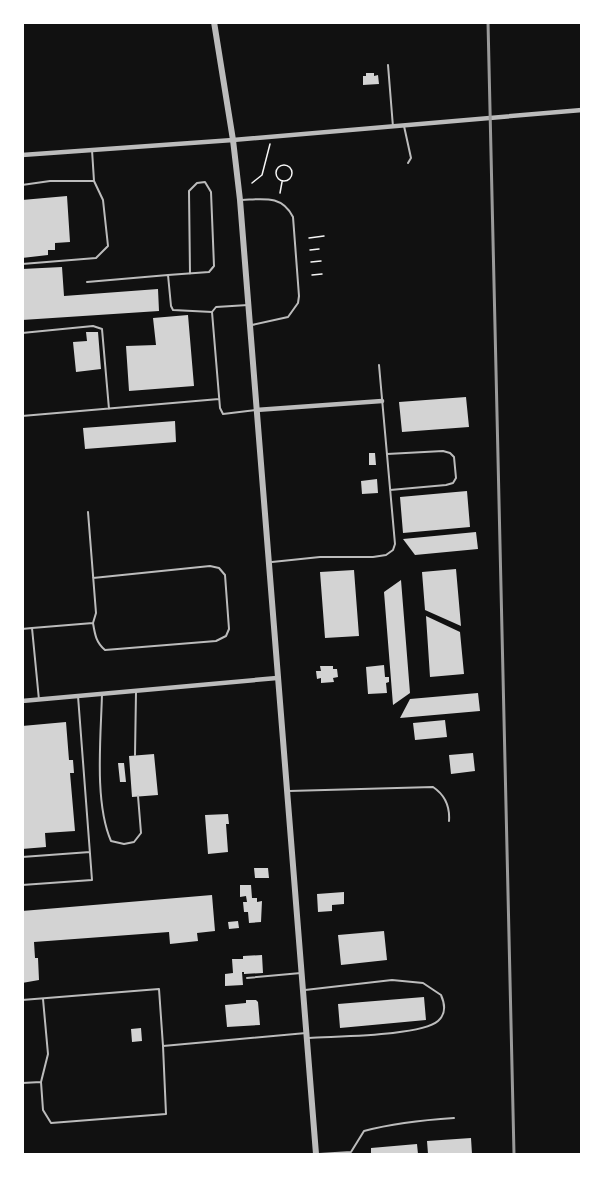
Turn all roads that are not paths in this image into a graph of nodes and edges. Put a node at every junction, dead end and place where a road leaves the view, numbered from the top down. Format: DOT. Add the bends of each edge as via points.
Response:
graph roads {
  1 [pos="215,22"];
  2 [pos="388,65"];
  3 [pos="582,110"];
  4 [pos="404,126"];
  5 [pos="393,127"];
  6 [pos="233,140"];
  7 [pos="92,150"];
  8 [pos="22,155"];
  9 [pos="408,164"];
  10 [pos="94,181"];
  11 [pos="22,185"];
  12 [pos="240,200"];
  13 [pos="22,264"];
  14 [pos="190,274"];
  15 [pos="168,275"];
  16 [pos="87,282"];
  17 [pos="248,305"];
  18 [pos="212,312"];
  19 [pos="250,326"];
  20 [pos="22,333"];
  21 [pos="379,365"];
  22 [pos="219,399"];
  23 [pos="381,401"];
  24 [pos="109,409"];
  25 [pos="256,410"];
  26 [pos="22,416"];
  27 [pos="387,454"];
  28 [pos="390,490"];
  29 [pos="88,512"];
  30 [pos="268,563"];
  31 [pos="93,578"];
  32 [pos="93,623"];
  33 [pos="32,628"];
  34 [pos="22,629"];
  35 [pos="277,678"];
  36 [pos="136,691"];
  37 [pos="102,694"];
  38 [pos="78,696"];
  39 [pos="39,700"];
  40 [pos="22,701"];
  41 [pos="135,755"];
  42 [pos="286,791"];
  43 [pos="138,796"];
  44 [pos="448,821"];
  45 [pos="90,852"];
  46 [pos="22,857"];
  47 [pos="22,885"];
  48 [pos="301,973"];
  49 [pos="247,978"];
  50 [pos="302,990"];
  51 [pos="43,998"];
  52 [pos="22,1000"];
  53 [pos="306,1036"];
  54 [pos="163,1046"];
  55 [pos="41,1082"];
  56 [pos="22,1083"];
  57 [pos="454,1118"];
  58 [pos="351,1153"];
  59 [pos="316,1154"];
  1 -- 6 [label="street"];
  2 -- 5 [label="lane"];
  3 -- 4 [label="street"];
  4 -- 5 [label="street"];
  4 -- 9 [label="lane" via="411,158"];
  5 -- 6 [label="street"];
  6 -- 7 [label="street"];
  6 -- 12 [label="street"];
  7 -- 8 [label="street"];
  7 -- 10 [label="lane"];
  10 -- 11 [label="lane"];
  10 -- 13 [label="lane" via="103,200 108,246 96,258"];
  12 -- 17 [label="street"];
  12 -- 19 [label="lane" via="270,199 288,208 293,217 298,303 288,317"];
  14 -- 14 [label="lane" via="209,272 214,266 211,192 205,182 197,183 189,191"];
  14 -- 15 [label="lane"];
  15 -- 16 [label="lane"];
  15 -- 18 [label="lane" via="173,310"];
  17 -- 18 [label="lane" via="216,307"];
  17 -- 19 [label="street"];
  18 -- 22 [label="lane"];
  19 -- 25 [label="street"];
  20 -- 24 [label="lane" via="93,326 102,329"];
  21 -- 23 [label="lane"];
  22 -- 24 [label="lane"];
  22 -- 25 [label="lane" via="223,414"];
  23 -- 25 [label="street"];
  23 -- 27 [label="lane"];
  24 -- 26 [label="lane"];
  25 -- 30 [label="street"];
  27 -- 28 [label="lane"];
  27 -- 28 [label="lane" via="450,453 456,478 446,485"];
  28 -- 30 [label="lane" via="395,544 386,555"];
  29 -- 31 [label="lane"];
  30 -- 35 [label="street"];
  31 -- 32 [label="lane"];
  31 -- 32 [label="lane" via="219,568 225,575 229,629 226,636 216,641 105,650 96,639"];
  32 -- 33 [label="lane"];
  33 -- 34 [label="lane"];
  33 -- 39 [label="lane"];
  35 -- 36 [label="street"];
  35 -- 42 [label="street"];
  36 -- 37 [label="street"];
  36 -- 41 [label="lane"];
  37 -- 38 [label="street"];
  37 -- 43 [label="lane" via="102,800 111,841 134,842 141,833"];
  38 -- 39 [label="street"];
  38 -- 45 [label="lane"];
  39 -- 40 [label="street"];
  42 -- 44 [label="lane" via="433,787 450,809"];
  42 -- 48 [label="street"];
  45 -- 46 [label="lane"];
  45 -- 47 [label="lane" via="92,880"];
  48 -- 49 [label="lane"];
  48 -- 50 [label="street"];
  50 -- 53 [label="street"];
  50 -- 53 [label="lane" via="392,980 417,982 441,995 444,1008 436,1023 418,1030"];
  51 -- 52 [label="lane"];
  51 -- 54 [label="lane" via="159,989"];
  51 -- 55 [label="lane" via="48,1054"];
  53 -- 54 [label="lane"];
  53 -- 59 [label="street"];
  54 -- 55 [label="lane" via="166,1114 51,1123 43,1110"];
  55 -- 56 [label="lane"];
  57 -- 58 [label="lane" via="403,1122 364,1131"];
  58 -- 59 [label="lane"];
}
